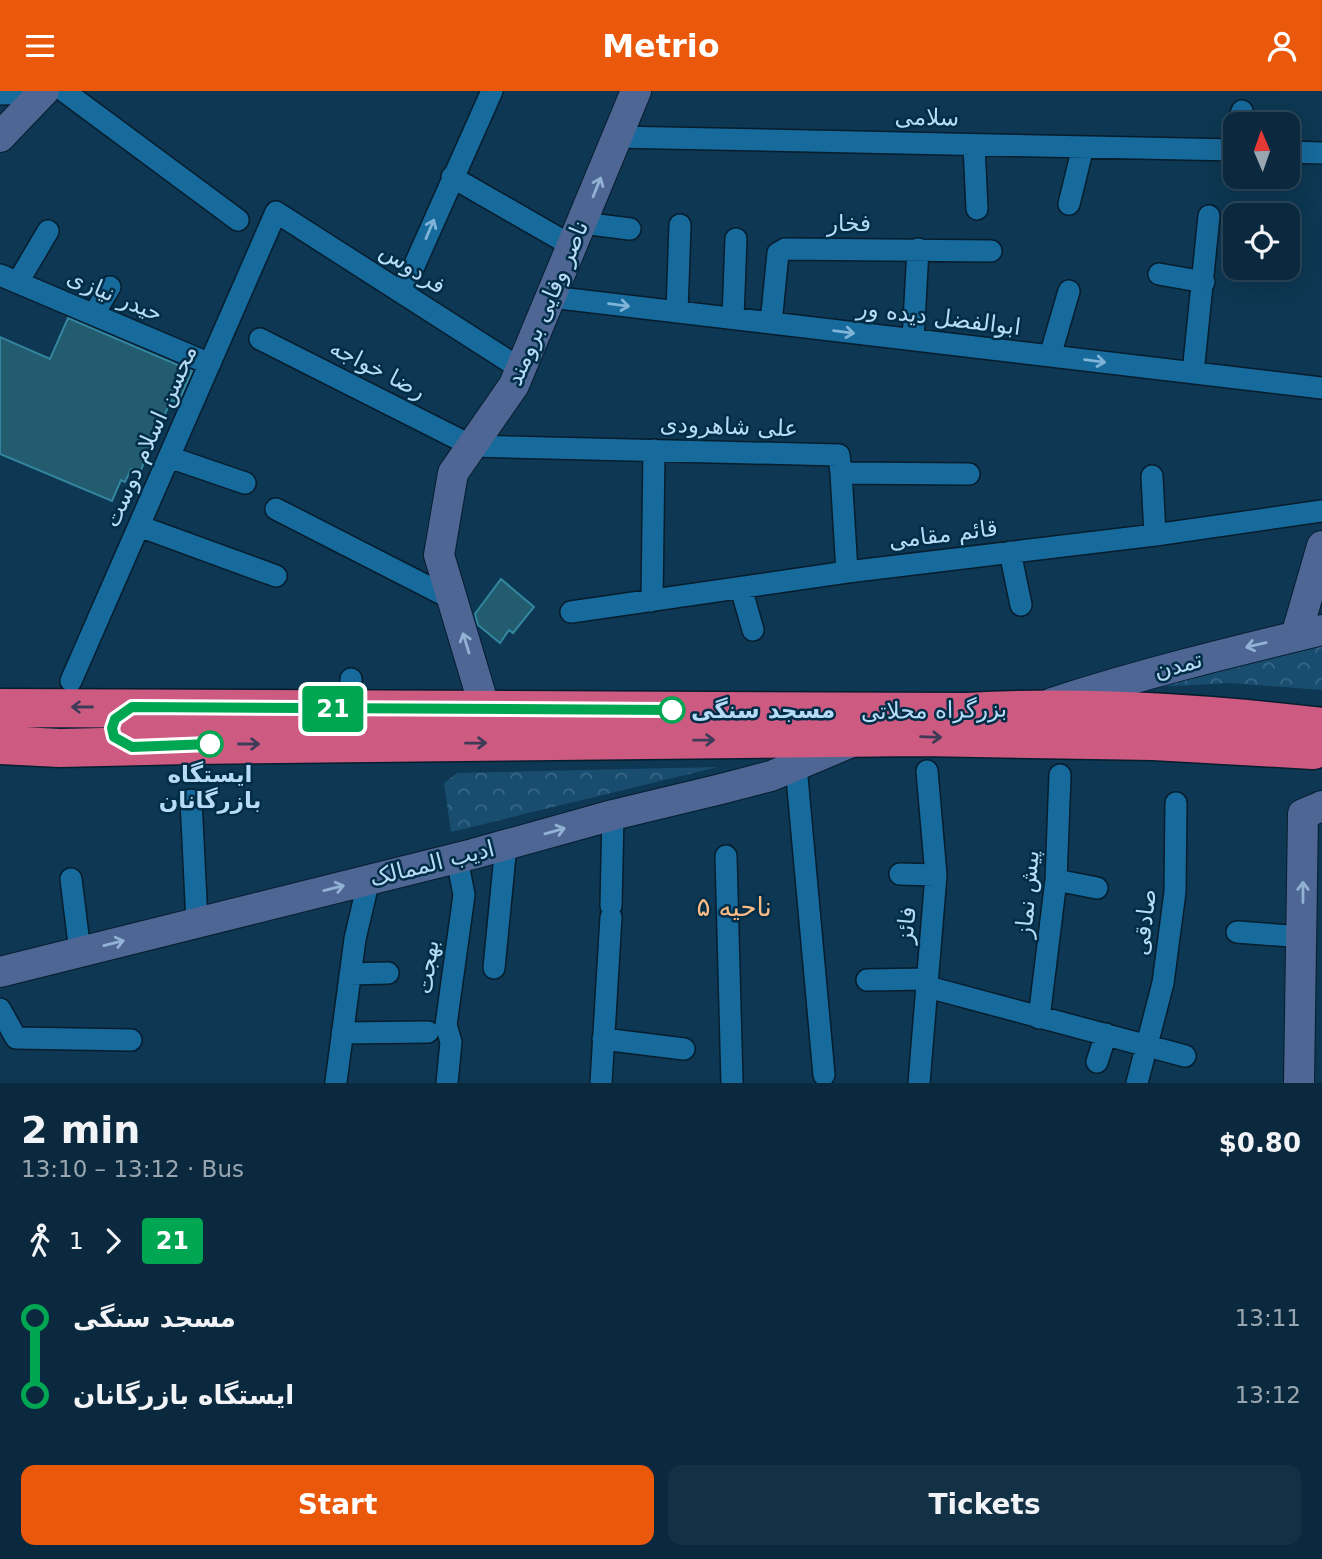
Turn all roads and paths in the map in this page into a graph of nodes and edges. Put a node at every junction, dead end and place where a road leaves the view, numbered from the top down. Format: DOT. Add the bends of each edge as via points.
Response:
graph roads {
  1 [pos="636,91"];
  2 [pos="50,92"];
  3 [pos="0,94"];
  4 [pos="483,94"];
  5 [pos="0,137"];
  6 [pos="617,138"];
  7 [pos="974,145"];
  8 [pos="1223,145"];
  9 [pos="1083,147"];
  10 [pos="1300,152"];
  11 [pos="1322,153"];
  12 [pos="452,177"];
  13 [pos="1069,204"];
  14 [pos="978,209"];
  15 [pos="276,212"];
  16 [pos="1209,216"];
  17 [pos="238,220"];
  18 [pos="680,225"];
  19 [pos="630,229"];
  20 [pos="48,231"];
  21 [pos="577,235"];
  22 [pos="736,239"];
  23 [pos="918,249"];
  24 [pos="991,251"];
  25 [pos="1159,274"];
  26 [pos="9,279"];
  27 [pos="1204,282"];
  28 [pos="110,287"];
  29 [pos="403,291"];
  30 [pos="1069,291"];
  31 [pos="551,297"];
  32 [pos="677,312"];
  33 [pos="94,314"];
  34 [pos="733,318"];
  35 [pos="771,323"];
  36 [pos="260,339"];
  37 [pos="913,340"];
  38 [pos="1050,356"];
  39 [pos="210,364"];
  40 [pos="521,369"];
  41 [pos="1193,373"];
  42 [pos="1322,389"];
  43 [pos="472,446"];
  44 [pos="654,450"];
  45 [pos="169,457"];
  46 [pos="841,473"];
  47 [pos="969,474"];
  48 [pos="1152,476"];
  49 [pos="244,483"];
  50 [pos="276,509"];
  51 [pos="1322,510"];
  52 [pos="139,526"];
  53 [pos="1155,535"];
  54 [pos="1322,546"];
  55 [pos="1010,552"];
  56 [pos="847,572"];
  57 [pos="276,576"];
  58 [pos="741,588"];
  59 [pos="452,599"];
  60 [pos="652,601"];
  61 [pos="1021,605"];
  62 [pos="571,612"];
  63 [pos="753,630"];
  64 [pos="1309,633"];
  65 [pos="71,681"];
  66 [pos="1322,702"];
  67 [pos="132,707"];
  68 [pos="0,708"];
  69 [pos="1036,708"];
  70 [pos="485,709"];
  71 [pos="1154,726"];
  72 [pos="1322,727"];
  73 [pos="859,739"];
  74 [pos="0,745"];
  75 [pos="132,747"];
  76 [pos="1322,751"];
  77 [pos="796,766"];
  78 [pos="1322,768"];
  79 [pos="927,771"];
  80 [pos="1060,775"];
  81 [pos="191,800"];
  82 [pos="1176,803"];
  83 [pos="1322,806"];
  84 [pos="613,815"];
  85 [pos="506,845"];
  86 [pos="726,856"];
  87 [pos="457,858"];
  88 [pos="900,874"];
  89 [pos="936,875"];
  90 [pos="71,879"];
  91 [pos="369,879"];
  92 [pos="1056,880"];
  93 [pos="1097,888"];
  94 [pos="197,922"];
  95 [pos="1237,932"];
  96 [pos="1303,937"];
  97 [pos="80,952"];
  98 [pos="494,968"];
  99 [pos="0,972"];
  100 [pos="388,973"];
  101 [pos="350,974"];
  102 [pos="867,980"];
  103 [pos="928,983"];
  104 [pos="1312,992"];
  105 [pos="0,1009"];
  106 [pos="1039,1018"];
  107 [pos="428,1032"];
  108 [pos="342,1033"];
  109 [pos="1106,1034"];
  110 [pos="603,1039"];
  111 [pos="131,1040"];
  112 [pos="1148,1045"];
  113 [pos="684,1049"];
  114 [pos="1185,1056"];
  115 [pos="1097,1062"];
  116 [pos="824,1075"];
  117 [pos="336,1082"];
  118 [pos="447,1083"];
  119 [pos="601,1083"];
  120 [pos="732,1083"];
  121 [pos="919,1083"];
  122 [pos="1137,1083"];
  123 [pos="1299,1083"];
  1 -- 6 [label="main road, ناصر وفایی برومند"];
  2 -- 3 [label="street"];
  2 -- 5 [label="main road"];
  2 -- 17 [label="street"];
  4 -- 12 [label="street"];
  6 -- 7 [label="street, سلامی"];
  21 -- 6 [label="main road, ناصر وفایی برومند, one-way"];
  7 -- 9 [label="street, سلامی"];
  7 -- 14 [label="street"];
  8 -- 9 [label="street, سلامی"];
  9 -- 13 [label="street"];
  10 -- 11 [label="street"];
  12 -- 21 [label="street"];
  29 -- 12 [label="street, one-way"];
  15 -- 29 [label="street, فردوس"];
  15 -- 39 [label="street, محسن اسلام دوست"];
  16 -- 27 [label="street"];
  18 -- 32 [label="street"];
  19 -- 21 [label="street"];
  20 -- 26 [label="street"];
  21 -- 31 [label="main road, ناصر وفایی برومند"];
  22 -- 34 [label="street"];
  23 -- 24 [label="street, فخار"];
  23 -- 35 [label="street, فخار" via="785,249 778,253"];
  23 -- 37 [label="street"];
  25 -- 27 [label="street"];
  26 -- 33 [label="street, حیدر نیازی"];
  27 -- 41 [label="street"];
  28 -- 33 [label="street"];
  29 -- 40 [label="street, فردوس"];
  30 -- 38 [label="street"];
  31 -- 32 [label="street, ابوالفضل دیده ور, one-way"];
  31 -- 40 [label="main road, ناصر وفایی برومند"];
  32 -- 34 [label="street, ابوالفضل دیده ور"];
  33 -- 39 [label="street, حیدر نیازی"];
  34 -- 35 [label="street, ابوالفضل دیده ور"];
  35 -- 37 [label="street, ابوالفضل دیده ور, one-way"];
  36 -- 43 [label="street, رضا خواجه"];
  37 -- 38 [label="street, ابوالفضل دیده ور"];
  38 -- 41 [label="street, ابوالفضل دیده ور, one-way"];
  39 -- 45 [label="street, محسن اسلام دوست"];
  40 -- 43 [label="main road, ناصر وفایی برومند"];
  41 -- 42 [label="street, ابوالفضل دیده ور"];
  43 -- 44 [label="street, علی شاهرودی"];
  43 -- 59 [label="main road, ناصر وفایی برومند" via="453,473 439,555"];
  44 -- 46 [label="street, علی شاهرودی" via="839,456"];
  44 -- 60 [label="street"];
  45 -- 49 [label="street"];
  45 -- 52 [label="street, محسن اسلام دوست"];
  46 -- 47 [label="street"];
  46 -- 56 [label="street"];
  48 -- 53 [label="street"];
  50 -- 59 [label="street"];
  51 -- 53 [label="street, قائم مقامی"];
  52 -- 57 [label="street"];
  52 -- 65 [label="street, محسن اسلام دوست"];
  53 -- 55 [label="street, قائم مقامی"];
  54 -- 64 [label="main road"];
  55 -- 56 [label="street, قائم مقامی"];
  55 -- 61 [label="street"];
  56 -- 58 [label="street, قائم مقامی"];
  58 -- 60 [label="street, قائم مقامی"];
  58 -- 63 [label="street"];
  70 -- 59 [label="main road, ناصر وفایی برومند, one-way"];
  60 -- 62 [label="street, قائم مقامی"];
  64 -- 69 [label="main road, تمدن, one-way" via="1119,681"];
  66 -- 69 [label="highway" via="1138,694"];
  67 -- 68 [label="highway, بزرگراه محلاتی, one-way"];
  67 -- 70 [label="highway, بزرگراه محلاتی" via="351,694"];
  67 -- 75 [label="highway" via="115,719 112,728 114,737"];
  69 -- 70 [label="highway, بزرگراه محلاتی" via="967,712"];
  69 -- 71 [label="highway, بزرگراه محلاتی"];
  71 -- 72 [label="highway, بزرگراه محلاتی" via="1233,717"];
  73 -- 71 [label="highway, بزرگراه محلاتی, one-way"];
  71 -- 76 [label="highway, بزرگراه محلاتی"];
  71 -- 78 [label="highway" via="1181,757"];
  75 -- 73 [label="highway, بزرگراه محلاتی, one-way"];
  73 -- 77 [label="main road, ادیب الممالک"];
  74 -- 75 [label="highway, بزرگراه محلاتی"];
  77 -- 84 [label="main road, ادیب الممالک"];
  77 -- 116 [label="street"];
  79 -- 89 [label="street, فائز"];
  80 -- 92 [label="street, پیش نماز"];
  81 -- 94 [label="street"];
  82 -- 112 [label="street, صادقی" via="1175,892 1163,983"];
  96 -- 83 [label="main road, one-way" via="1303,814"];
  85 -- 84 [label="main road, ادیب الممالک, one-way"];
  84 -- 110 [label="street"];
  85 -- 87 [label="main road, ادیب الممالک"];
  85 -- 98 [label="street"];
  86 -- 120 [label="street"];
  87 -- 91 [label="main road, ادیب الممالک"];
  87 -- 118 [label="street, بهجت" via="464,895 446,1025 451,1042"];
  88 -- 89 [label="street"];
  89 -- 103 [label="street, فائز"];
  90 -- 97 [label="street"];
  94 -- 91 [label="main road, ادیب الممالک, one-way"];
  91 -- 101 [label="street"];
  92 -- 93 [label="street"];
  92 -- 106 [label="street, پیش نماز"];
  97 -- 94 [label="main road, ادیب الممالک, one-way"];
  95 -- 96 [label="street"];
  96 -- 104 [label="main road"];
  97 -- 99 [label="main road, ادیب الممالک"];
  100 -- 101 [label="street"];
  101 -- 108 [label="street"];
  102 -- 103 [label="street"];
  103 -- 106 [label="street"];
  103 -- 121 [label="street, فائز"];
  104 -- 123 [label="main road"];
  105 -- 111 [label="street" via="16,1038"];
  106 -- 109 [label="street"];
  107 -- 108 [label="street"];
  108 -- 117 [label="street"];
  109 -- 112 [label="street"];
  109 -- 115 [label="street"];
  110 -- 113 [label="street"];
  110 -- 119 [label="street"];
  112 -- 114 [label="street"];
  112 -- 122 [label="street, صادقی"];
}
